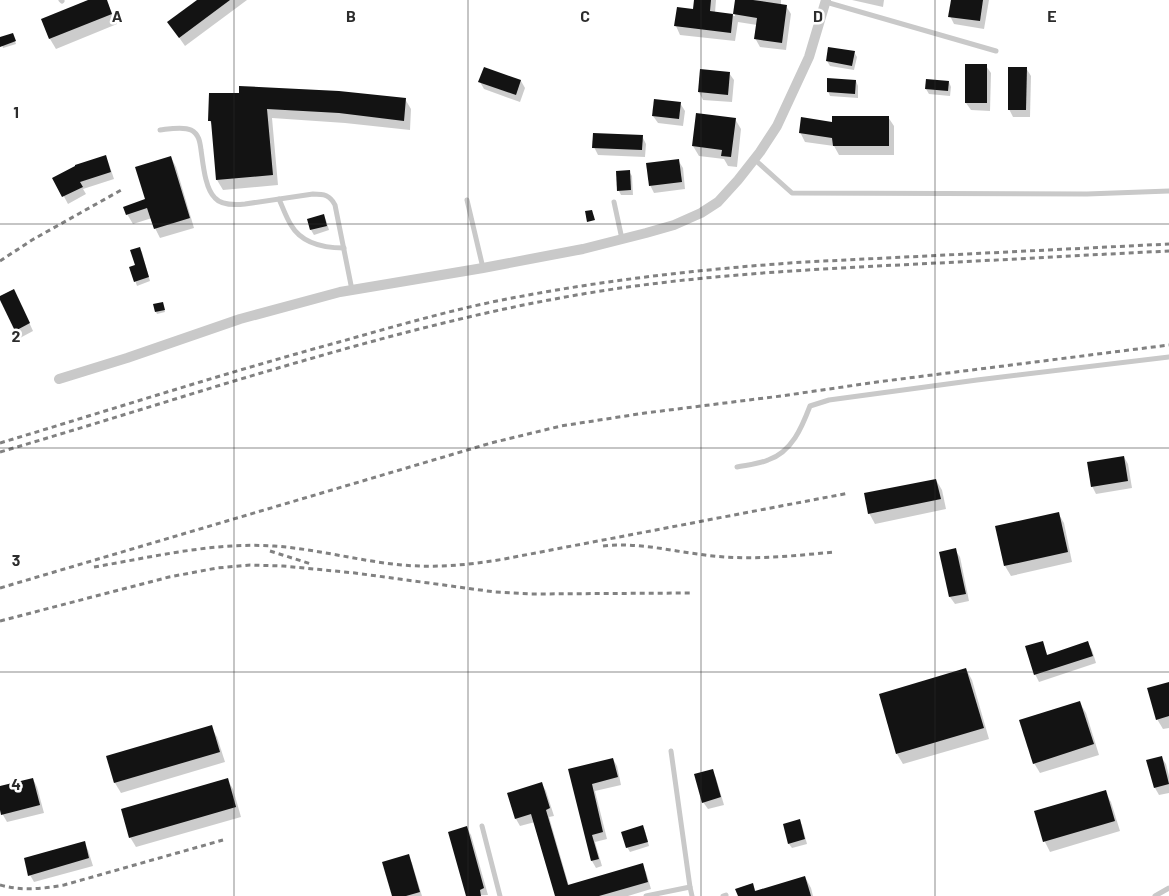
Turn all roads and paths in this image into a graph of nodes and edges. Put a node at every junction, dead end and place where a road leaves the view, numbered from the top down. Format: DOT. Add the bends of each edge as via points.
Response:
graph roads {
  1 [pos="826,1"];
  2 [pos="996,51"];
  3 [pos="160,130"];
  4 [pos="754,159"];
  5 [pos="1169,191"];
  6 [pos="279,199"];
  7 [pos="466,200"];
  8 [pos="614,202"];
  9 [pos="622,239"];
  10 [pos="344,248"];
  11 [pos="482,268"];
  12 [pos="352,290"];
  13 [pos="1169,357"];
  14 [pos="59,379"];
  15 [pos="738,467"];
  16 [pos="671,751"];
  17 [pos="482,826"];
  18 [pos="690,887"];
  19 [pos="1169,888"];
  20 [pos="500,896"];
  21 [pos="646,896"];
  22 [pos="692,896"];
  23 [pos="1155,896"];
  1 -- 2 [label="lane"];
  1 -- 4 [label="street" via="809,57 778,126"];
  3 -- 6 [label="lane" via="186,128 196,134 200,140 209,190 215,199 235,205"];
  4 -- 5 [label="lane" via="792,193 1087,194"];
  4 -- 9 [label="street" via="718,202 701,213 674,225"];
  6 -- 10 [label="lane" via="300,236 320,246"];
  6 -- 10 [label="lane" via="313,194 331,198"];
  7 -- 11 [label="lane"];
  8 -- 9 [label="lane"];
  9 -- 11 [label="street"];
  10 -- 12 [label="lane"];
  11 -- 12 [label="street"];
  12 -- 14 [label="street" via="240,319"];
  13 -- 15 [label="lane" via="829,400 810,406 789,447 769,460"];
  16 -- 18 [label="lane"];
  17 -- 20 [label="lane"];
  18 -- 21 [label="lane"];
  18 -- 22 [label="lane"];
  19 -- 23 [label="lane"];
}
